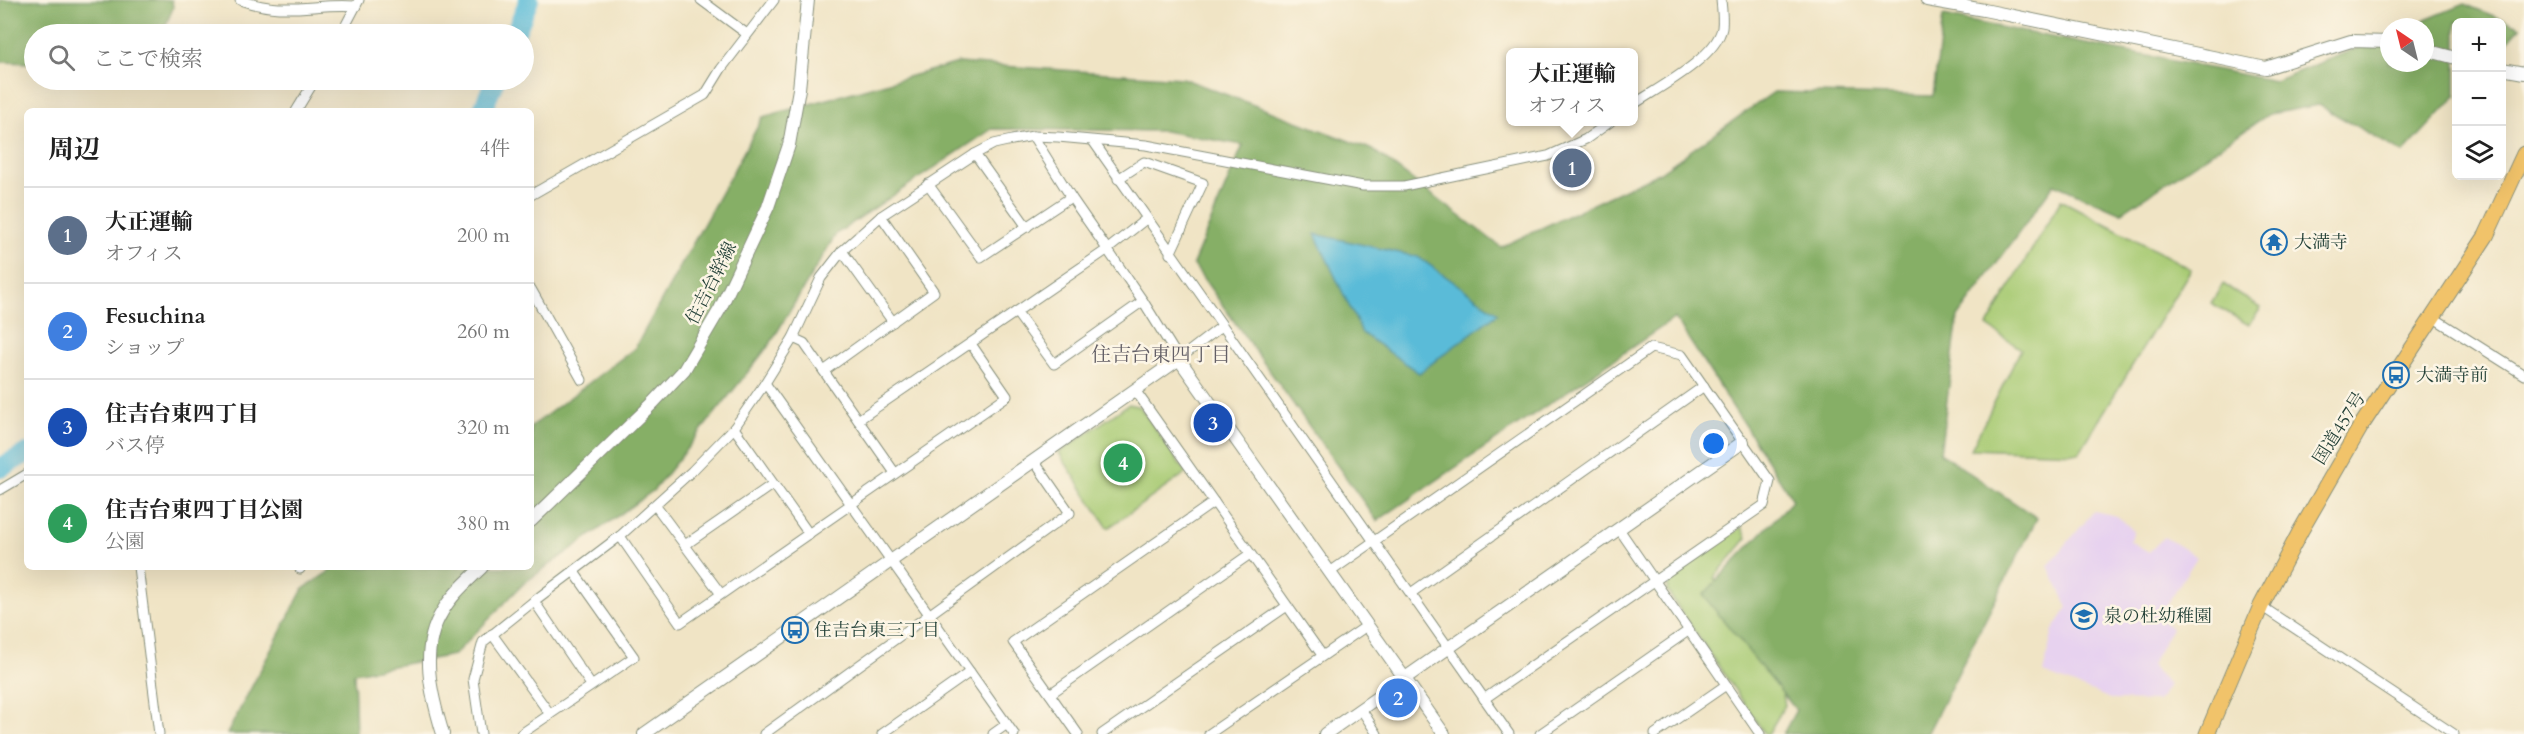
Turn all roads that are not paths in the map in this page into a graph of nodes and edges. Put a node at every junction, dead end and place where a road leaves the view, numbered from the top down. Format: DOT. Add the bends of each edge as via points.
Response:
graph roads {
  1 [pos="240,0"];
  2 [pos="701,0"];
  3 [pos="774,0"];
  4 [pos="808,0"];
  5 [pos="1721,0"];
  6 [pos="1927,0"];
  7 [pos="357,3"];
  8 [pos="346,24"];
  9 [pos="747,34"];
  10 [pos="2380,42"];
  11 [pos="2434,52"];
  12 [pos="2452,57"];
  13 [pos="2506,70"];
  14 [pos="2524,73"];
  15 [pos="309,90"];
  16 [pos="1638,101"];
  17 [pos="298,108"];
  18 [pos="1604,126"];
  19 [pos="1033,136"];
  20 [pos="1093,141"];
  21 [pos="975,153"];
  22 [pos="2524,154"];
  23 [pos="1118,179"];
  24 [pos="928,184"];
  25 [pos="534,193"];
  26 [pos="1071,197"];
  27 [pos="881,216"];
  28 [pos="1146,219"];
  29 [pos="1026,227"];
  30 [pos="1108,249"];
  31 [pos="842,250"];
  32 [pos="1170,254"];
  33 [pos="534,294"];
  34 [pos="1143,301"];
  35 [pos="1016,312"];
  36 [pos="2434,318"];
  37 [pos="893,322"];
  38 [pos="1222,326"];
  39 [pos="793,338"];
  40 [pos="971,344"];
  41 [pos="1179,359"];
  42 [pos="824,371"];
  43 [pos="2524,375"];
  44 [pos="582,380"];
  45 [pos="765,383"];
  46 [pos="1704,386"];
  47 [pos="1135,390"];
  48 [pos="858,420"];
  49 [pos="734,428"];
  50 [pos="1743,442"];
  51 [pos="1034,461"];
  52 [pos="896,473"];
  53 [pos="24,476"];
  54 [pos="773,484"];
  55 [pos="0,490"];
  56 [pos="1214,502"];
  57 [pos="852,504"];
  58 [pos="655,505"];
  59 [pos="534,518"];
  60 [pos="1619,529"];
  61 [pos="809,534"];
  62 [pos="620,536"];
  63 [pos="1375,543"];
  64 [pos="685,545"];
  65 [pos="1250,554"];
  66 [pos="892,562"];
  67 [pos="138,570"];
  68 [pos="480,570"];
  69 [pos="574,572"];
  70 [pos="1330,572"];
  71 [pos="1655,580"];
  72 [pos="1411,593"];
  73 [pos="721,594"];
  74 [pos="534,601"];
  75 [pos="1287,606"];
  76 [pos="2261,606"];
  77 [pos="930,615"];
  78 [pos="1368,625"];
  79 [pos="1688,631"];
  80 [pos="492,634"];
  81 [pos="1448,648"];
  82 [pos="1322,655"];
  83 [pos="970,672"];
  84 [pos="1406,679"];
  85 [pos="591,685"];
  86 [pos="1726,685"];
  87 [pos="1050,694"];
  88 [pos="1484,699"];
  89 [pos="1361,709"];
  90 [pos="550,714"];
  91 [pos="1007,724"];
  92 [pos="159,734"];
  93 [pos="443,734"];
  94 [pos="481,734"];
  95 [pos="521,734"];
  96 [pos="644,734"];
  97 [pos="764,734"];
  98 [pos="882,734"];
  99 [pos="993,734"];
  100 [pos="1014,734"];
  101 [pos="1078,734"];
  102 [pos="1102,734"];
  103 [pos="1209,734"];
  104 [pos="1325,734"];
  105 [pos="1377,734"];
  106 [pos="1444,734"];
  107 [pos="1509,734"];
  108 [pos="1540,734"];
  109 [pos="1655,734"];
  110 [pos="1760,734"];
  111 [pos="2207,734"];
  112 [pos="2454,734"];
  1 -- 7 [label="street" via="281,10"];
  2 -- 9 [label="street"];
  3 -- 9 [label="street"];
  4 -- 59 [label="street, 住吉台幹線" via="789,145 768,207 720,309 684,370"];
  5 -- 16 [label="street" via="1722,27 1708,53"];
  6 -- 10 [label="street" via="2266,68 2351,40"];
  7 -- 8 [label="street"];
  9 -- 25 [label="street" via="705,95"];
  11 -- 12 [label="street"];
  13 -- 14 [label="street"];
  15 -- 17 [label="street"];
  18 -- 20 [label="street" via="1548,156 1404,186 1363,186 1146,145"];
  19 -- 20 [label="street"];
  19 -- 21 [label="street" via="994,144"];
  19 -- 26 [label="street"];
  20 -- 23 [label="street"];
  21 -- 24 [label="street"];
  21 -- 29 [label="street"];
  22 -- 36 [label="highway, 国道457号" via="2486,236"];
  23 -- 28 [label="street"];
  23 -- 32 [label="street" via="1144,162 1203,183"];
  24 -- 27 [label="street"];
  24 -- 29 [label="street" via="981,257"];
  26 -- 29 [label="street"];
  26 -- 30 [label="street"];
  27 -- 31 [label="street"];
  27 -- 37 [label="street" via="934,292"];
  28 -- 30 [label="street"];
  28 -- 32 [label="street"];
  30 -- 34 [label="street"];
  30 -- 35 [label="street"];
  31 -- 37 [label="street"];
  31 -- 39 [label="street" via="811,296"];
  32 -- 38 [label="street"];
  33 -- 44 [label="street"];
  34 -- 35 [label="street" via="1054,364"];
  34 -- 41 [label="street"];
  35 -- 40 [label="street"];
  36 -- 43 [label="street"];
  36 -- 76 [label="highway, 国道457号" via="2361,426"];
  37 -- 42 [label="street"];
  38 -- 41 [label="street"];
  38 -- 63 [label="street"];
  39 -- 42 [label="street" via="804,343"];
  39 -- 45 [label="street"];
  40 -- 48 [label="street"];
  40 -- 52 [label="street" via="1007,396"];
  41 -- 47 [label="street"];
  41 -- 70 [label="street"];
  42 -- 48 [label="street"];
  45 -- 49 [label="street"];
  45 -- 57 [label="street"];
  46 -- 50 [label="street"];
  46 -- 63 [label="street" via="1682,355 1651,348"];
  46 -- 72 [label="street"];
  47 -- 51 [label="street"];
  47 -- 56 [label="street"];
  48 -- 52 [label="street"];
  49 -- 54 [label="street"];
  49 -- 58 [label="street"];
  50 -- 60 [label="street"];
  50 -- 71 [label="street" via="1770,481 1764,505"];
  51 -- 66 [label="street"];
  51 -- 77 [label="street" via="1070,513"];
  52 -- 57 [label="street"];
  53 -- 55 [label="street"];
  54 -- 61 [label="street"];
  54 -- 64 [label="street"];
  56 -- 65 [label="street"];
  56 -- 87 [label="street" via="1013,642"];
  57 -- 61 [label="street"];
  57 -- 66 [label="street"];
  58 -- 62 [label="street"];
  58 -- 64 [label="street"];
  60 -- 71 [label="street"];
  60 -- 81 [label="street"];
  61 -- 73 [label="street"];
  62 -- 69 [label="street"];
  62 -- 73 [label="street" via="680,623"];
  63 -- 70 [label="street"];
  63 -- 72 [label="street"];
  64 -- 73 [label="street"];
  65 -- 75 [label="street"];
  65 -- 87 [label="street"];
  66 -- 77 [label="street"];
  66 -- 96 [label="street"];
  67 -- 92 [label="street"];
  68 -- 93 [label="street" via="453,596 432,631 429,671"];
  69 -- 74 [label="street"];
  69 -- 85 [label="street" via="634,657"];
  70 -- 78 [label="street"];
  71 -- 79 [label="street"];
  71 -- 88 [label="street"];
  72 -- 81 [label="street"];
  74 -- 80 [label="street"];
  74 -- 85 [label="street"];
  75 -- 82 [label="street"];
  75 -- 102 [label="street"];
  76 -- 111 [label="highway, 国道457号"];
  76 -- 112 [label="street"];
  77 -- 83 [label="street"];
  77 -- 97 [label="street"];
  78 -- 82 [label="street"];
  78 -- 84 [label="street"];
  79 -- 86 [label="street"];
  79 -- 108 [label="street"];
  80 -- 90 [label="street"];
  80 -- 94 [label="street" via="481,648 473,680"];
  81 -- 84 [label="street"];
  81 -- 88 [label="street"];
  82 -- 103 [label="street"];
  83 -- 91 [label="street"];
  83 -- 98 [label="street"];
  84 -- 89 [label="street"];
  84 -- 106 [label="street"];
  85 -- 90 [label="street"];
  86 -- 109 [label="street"];
  86 -- 110 [label="street"];
  87 -- 101 [label="street"];
  88 -- 107 [label="street"];
  89 -- 104 [label="street"];
  89 -- 105 [label="street"];
  90 -- 95 [label="street"];
  91 -- 99 [label="street"];
  91 -- 100 [label="street"];
}
